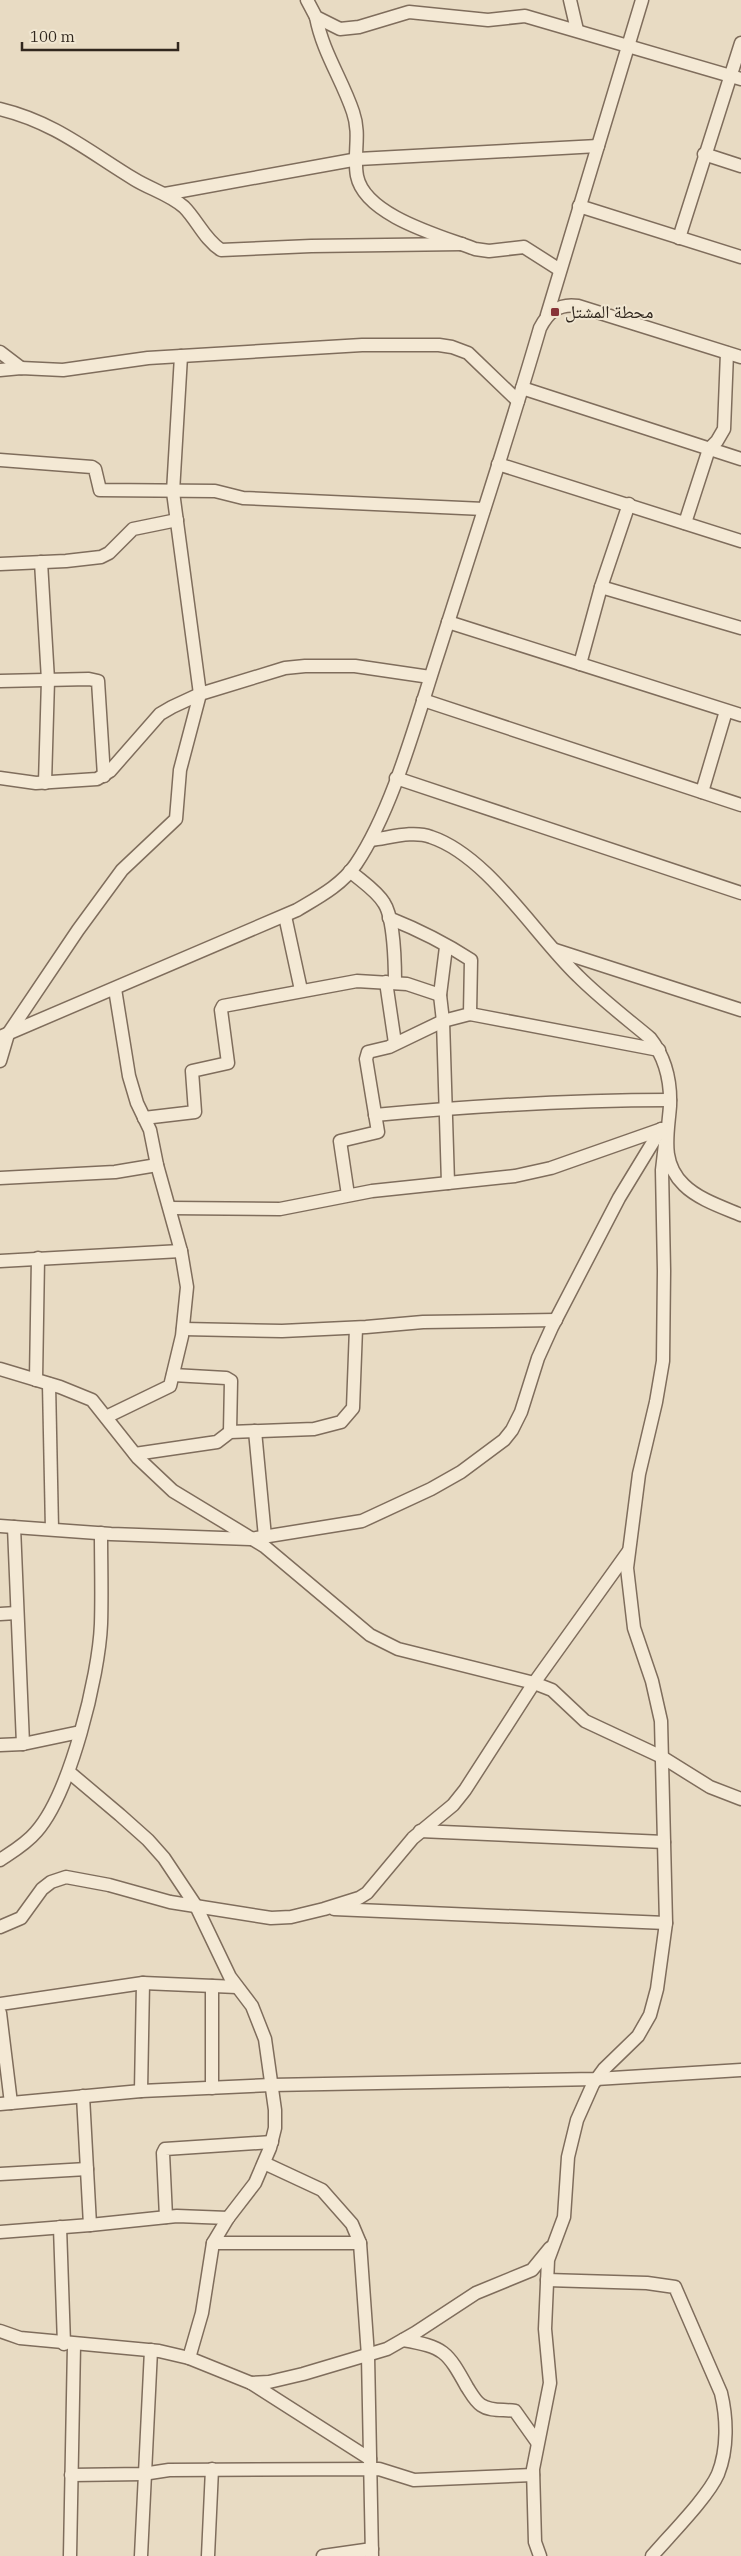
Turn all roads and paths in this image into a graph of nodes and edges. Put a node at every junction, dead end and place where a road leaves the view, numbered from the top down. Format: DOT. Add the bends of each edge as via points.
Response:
graph roads {
  1 [pos="307,0"];
  2 [pos="570,0"];
  3 [pos="642,0"];
  4 [pos="316,17"];
  5 [pos="577,30"];
  6 [pos="741,43"];
  7 [pos="628,44"];
  8 [pos="735,77"];
  9 [pos="0,109"];
  10 [pos="598,146"];
  11 [pos="704,154"];
  12 [pos="358,159"];
  13 [pos="741,166"];
  14 [pos="165,194"];
  15 [pos="579,206"];
  16 [pos="679,238"];
  17 [pos="462,244"];
  18 [pos="741,256"];
  19 [pos="560,270"];
  20 [pos="555,286"];
  21 [pos="565,306"];
  22 [pos="547,315"];
  23 [pos="0,352"];
  24 [pos="727,353"];
  25 [pos="181,356"];
  26 [pos="741,357"];
  27 [pos="21,368"];
  28 [pos="0,370"];
  29 [pos="522,388"];
  30 [pos="518,401"];
  31 [pos="709,449"];
  32 [pos="741,459"];
  33 [pos="0,460"];
  34 [pos="498,464"];
  35 [pos="173,492"];
  36 [pos="629,504"];
  37 [pos="484,509"];
  38 [pos="177,520"];
  39 [pos="685,522"];
  40 [pos="741,541"];
  41 [pos="41,562"];
  42 [pos="0,564"];
  43 [pos="601,587"];
  44 [pos="448,622"];
  45 [pos="741,628"];
  46 [pos="580,664"];
  47 [pos="430,677"];
  48 [pos="48,680"];
  49 [pos="0,681"];
  50 [pos="200,694"];
  51 [pos="423,700"];
  52 [pos="726,711"];
  53 [pos="741,716"];
  54 [pos="104,776"];
  55 [pos="0,778"];
  56 [pos="396,778"];
  57 [pos="45,783"];
  58 [pos="702,792"];
  59 [pos="741,805"];
  60 [pos="371,840"];
  61 [pos="350,871"];
  62 [pos="741,893"];
  63 [pos="284,916"];
  64 [pos="389,918"];
  65 [pos="446,947"];
  66 [pos="554,950"];
  67 [pos="390,983"];
  68 [pos="115,988"];
  69 [pos="301,990"];
  70 [pos="440,995"];
  71 [pos="741,1010"];
  72 [pos="470,1014"];
  73 [pos="443,1021"];
  74 [pos="4,1036"];
  75 [pos="395,1044"];
  76 [pos="659,1050"];
  77 [pos="0,1061"];
  78 [pos="670,1100"];
  79 [pos="446,1108"];
  80 [pos="375,1115"];
  81 [pos="144,1118"];
  82 [pos="664,1129"];
  83 [pos="665,1144"];
  84 [pos="157,1164"];
  85 [pos="0,1178"];
  86 [pos="448,1183"];
  87 [pos="348,1195"];
  88 [pos="170,1208"];
  89 [pos="741,1215"];
  90 [pos="181,1251"];
  91 [pos="38,1258"];
  92 [pos="0,1261"];
  93 [pos="556,1320"];
  94 [pos="356,1328"];
  95 [pos="183,1329"];
  96 [pos="0,1369"];
  97 [pos="173,1375"];
  98 [pos="36,1380"];
  99 [pos="49,1384"];
  100 [pos="106,1416"];
  101 [pos="255,1431"];
  102 [pos="230,1432"];
  103 [pos="135,1454"];
  104 [pos="0,1526"];
  105 [pos="14,1527"];
  106 [pos="52,1530"];
  107 [pos="101,1533"];
  108 [pos="265,1537"];
  109 [pos="250,1539"];
  110 [pos="630,1550"];
  111 [pos="17,1613"];
  112 [pos="0,1614"];
  113 [pos="534,1683"];
  114 [pos="80,1732"];
  115 [pos="23,1744"];
  116 [pos="0,1746"];
  117 [pos="662,1757"];
  118 [pos="69,1772"];
  119 [pos="741,1800"];
  120 [pos="420,1831"];
  121 [pos="664,1842"];
  122 [pos="0,1860"];
  123 [pos="196,1906"];
  124 [pos="324,1909"];
  125 [pos="666,1923"];
  126 [pos="0,1927"];
  127 [pos="143,1983"];
  128 [pos="212,1986"];
  129 [pos="237,1987"];
  130 [pos="0,2004"];
  131 [pos="0,2013"];
  132 [pos="741,2070"];
  133 [pos="596,2079"];
  134 [pos="271,2084"];
  135 [pos="212,2088"];
  136 [pos="142,2091"];
  137 [pos="84,2096"];
  138 [pos="6,2104"];
  139 [pos="272,2142"];
  140 [pos="264,2162"];
  141 [pos="87,2169"];
  142 [pos="0,2174"];
  143 [pos="166,2217"];
  144 [pos="228,2218"];
  145 [pos="90,2226"];
  146 [pos="60,2227"];
  147 [pos="0,2232"];
  148 [pos="213,2243"];
  149 [pos="360,2243"];
  150 [pos="553,2244"];
  151 [pos="547,2280"];
  152 [pos="0,2330"];
  153 [pos="0,2337"];
  154 [pos="20,2338"];
  155 [pos="403,2340"];
  156 [pos="69,2344"];
  157 [pos="151,2350"];
  158 [pos="368,2356"];
  159 [pos="189,2358"];
  160 [pos="251,2383"];
  161 [pos="537,2442"];
  162 [pos="370,2464"];
  163 [pos="212,2469"];
  164 [pos="143,2474"];
  165 [pos="71,2475"];
  166 [pos="533,2475"];
  167 [pos="372,2553"];
  168 [pos="70,2556"];
  169 [pos="141,2556"];
  170 [pos="208,2556"];
  171 [pos="323,2556"];
  172 [pos="540,2556"];
  173 [pos="652,2556"];
  1 -- 4 [label="street"];
  2 -- 5 [label="street"];
  3 -- 7 [label="street"];
  4 -- 5 [label="street" via="332,26 348,29 409,12 488,20 525,16"];
  4 -- 12 [label="street" via="328,60 353,111"];
  5 -- 7 [label="street"];
  6 -- 8 [label="street"];
  7 -- 8 [label="street"];
  7 -- 10 [label="street"];
  8 -- 11 [label="street"];
  9 -- 14 [label="street" via="55,128 137,181"];
  10 -- 12 [label="street"];
  10 -- 15 [label="street"];
  11 -- 13 [label="street"];
  11 -- 16 [label="street"];
  12 -- 14 [label="street"];
  12 -- 17 [label="street" via="360,186 378,206"];
  14 -- 17 [label="street" via="183,207 221,250"];
  15 -- 16 [label="street"];
  15 -- 19 [label="street"];
  16 -- 18 [label="street"];
  17 -- 19 [label="street" via="484,251 524,246"];
  19 -- 20 [label="street"];
  20 -- 21 [label="street"];
  20 -- 22 [label="street"];
  21 -- 22 [label="street"];
  21 -- 24 [label="street" via="578,306"];
  22 -- 29 [label="street"];
  23 -- 27 [label="street"];
  24 -- 26 [label="street"];
  24 -- 31 [label="street" via="724,429"];
  25 -- 27 [label="street" via="63,370"];
  25 -- 30 [label="street" via="401,343 452,347 468,353"];
  25 -- 35 [label="street"];
  27 -- 28 [label="street"];
  29 -- 30 [label="street"];
  29 -- 31 [label="street"];
  30 -- 34 [label="street"];
  31 -- 32 [label="street"];
  31 -- 39 [label="street"];
  33 -- 35 [label="street" via="92,467 100,490"];
  34 -- 36 [label="street"];
  34 -- 37 [label="street"];
  35 -- 37 [label="street" via="215,491 243,498"];
  35 -- 38 [label="street"];
  36 -- 39 [label="street"];
  36 -- 43 [label="street"];
  37 -- 44 [label="street"];
  38 -- 41 [label="street" via="133,529 101,557"];
  38 -- 50 [label="street"];
  39 -- 40 [label="street"];
  41 -- 42 [label="street"];
  41 -- 48 [label="street"];
  43 -- 45 [label="street"];
  43 -- 46 [label="street"];
  44 -- 46 [label="street"];
  44 -- 47 [label="street"];
  46 -- 52 [label="street"];
  47 -- 50 [label="street" via="355,666 304,666 285,668"];
  47 -- 51 [label="street"];
  48 -- 49 [label="street"];
  48 -- 54 [label="street" via="98,681"];
  48 -- 57 [label="street"];
  50 -- 54 [label="street" via="160,714"];
  50 -- 74 [label="street" via="182,760 176,819 122,870"];
  51 -- 56 [label="street"];
  51 -- 58 [label="street"];
  52 -- 53 [label="street"];
  52 -- 58 [label="street"];
  54 -- 57 [label="street"];
  55 -- 57 [label="street"];
  56 -- 60 [label="street"];
  56 -- 62 [label="street"];
  58 -- 59 [label="street"];
  60 -- 61 [label="street"];
  60 -- 66 [label="street" via="416,834 446,843 491,879"];
  61 -- 63 [label="street" via="316,898"];
  61 -- 64 [label="street" via="384,902"];
  63 -- 68 [label="street"];
  63 -- 69 [label="street"];
  64 -- 65 [label="street" via="425,932"];
  64 -- 67 [label="street" via="395,959"];
  65 -- 70 [label="street"];
  65 -- 72 [label="street" via="472,962"];
  66 -- 71 [label="street"];
  66 -- 76 [label="street" via="576,976 650,1038"];
  67 -- 69 [label="street" via="352,982"];
  67 -- 70 [label="street" via="411,984"];
  67 -- 75 [label="street"];
  68 -- 74 [label="street"];
  68 -- 81 [label="street" via="129,1076"];
  69 -- 81 [label="street" via="222,1007 228,1063 192,1071 195,1112"];
  70 -- 73 [label="street"];
  72 -- 73 [label="street"];
  72 -- 76 [label="street"];
  73 -- 75 [label="street"];
  73 -- 79 [label="street"];
  74 -- 77 [label="street"];
  75 -- 80 [label="street" via="366,1055"];
  76 -- 78 [label="street" via="665,1063"];
  78 -- 79 [label="street" via="597,1100"];
  78 -- 82 [label="street"];
  79 -- 80 [label="street"];
  79 -- 86 [label="street"];
  80 -- 87 [label="street" via="377,1133 340,1141"];
  81 -- 84 [label="street" via="150,1130"];
  82 -- 83 [label="street"];
  82 -- 86 [label="street" via="551,1168 515,1176"];
  82 -- 93 [label="street" via="619,1198"];
  83 -- 89 [label="street" via="673,1170 683,1185"];
  83 -- 110 [label="street" via="662,1170 662,1361 639,1474"];
  84 -- 85 [label="street" via="115,1172"];
  84 -- 88 [label="street"];
  86 -- 87 [label="street"];
  87 -- 88 [label="street" via="269,1210"];
  88 -- 90 [label="street"];
  90 -- 91 [label="street"];
  90 -- 95 [label="street" via="187,1287"];
  91 -- 92 [label="street"];
  91 -- 98 [label="street"];
  93 -- 94 [label="street" via="424,1322"];
  93 -- 108 [label="street" via="538,1358 521,1412 504,1440 461,1472 367,1520"];
  94 -- 95 [label="street" via="282,1331"];
  94 -- 101 [label="street" via="353,1408 349,1416 331,1426"];
  95 -- 97 [label="street"];
  96 -- 98 [label="street"];
  97 -- 100 [label="street" via="168,1388"];
  97 -- 102 [label="street" via="231,1381"];
  98 -- 99 [label="street"];
  99 -- 100 [label="street" via="92,1400"];
  99 -- 106 [label="street"];
  100 -- 103 [label="street"];
  101 -- 102 [label="street"];
  101 -- 108 [label="street"];
  102 -- 103 [label="street" via="217,1442"];
  103 -- 109 [label="street" via="183,1499"];
  104 -- 105 [label="street"];
  105 -- 106 [label="street"];
  105 -- 111 [label="street"];
  106 -- 107 [label="street"];
  107 -- 109 [label="street"];
  107 -- 114 [label="street" via="100,1635"];
  108 -- 109 [label="street"];
  109 -- 113 [label="street" via="264,1546 355,1624 384,1642 398,1649"];
  110 -- 113 [label="street"];
  110 -- 117 [label="street" via="628,1568 634,1628 660,1712"];
  111 -- 112 [label="street"];
  111 -- 115 [label="street"];
  113 -- 117 [label="street" via="552,1690 585,1722"];
  113 -- 120 [label="street" via="465,1790 453,1805"];
  114 -- 115 [label="street"];
  114 -- 118 [label="street"];
  115 -- 116 [label="street"];
  117 -- 119 [label="street" via="710,1787"];
  117 -- 121 [label="street"];
  118 -- 122 [label="street" via="45,1821 23,1845"];
  118 -- 123 [label="street" via="148,1840"];
  120 -- 121 [label="street"];
  120 -- 124 [label="street" via="367,1893"];
  121 -- 125 [label="street"];
  123 -- 124 [label="street" via="271,1918"];
  123 -- 126 [label="street" via="66,1877 42,1889 21,1918"];
  123 -- 129 [label="street"];
  124 -- 125 [label="street"];
  125 -- 133 [label="street" via="650,2015 638,2036"];
  127 -- 128 [label="street"];
  127 -- 130 [label="street"];
  127 -- 136 [label="street"];
  128 -- 129 [label="street"];
  128 -- 135 [label="street"];
  129 -- 134 [label="street" via="252,2006 260,2024 268,2052"];
  131 -- 138 [label="street"];
  132 -- 133 [label="street"];
  133 -- 134 [label="street"];
  133 -- 150 [label="street" via="577,2120 568,2158 564,2217"];
  134 -- 135 [label="street"];
  134 -- 139 [label="street" via="275,2110"];
  135 -- 136 [label="street"];
  136 -- 137 [label="street"];
  137 -- 138 [label="street"];
  137 -- 141 [label="street"];
  139 -- 140 [label="street"];
  139 -- 143 [label="street" via="165,2149"];
  140 -- 144 [label="street" via="255,2183"];
  140 -- 149 [label="street" via="322,2190 352,2224"];
  141 -- 142 [label="street"];
  141 -- 145 [label="street"];
  143 -- 144 [label="street"];
  143 -- 145 [label="street"];
  144 -- 148 [label="street"];
  145 -- 146 [label="street"];
  146 -- 147 [label="street"];
  146 -- 156 [label="street"];
  148 -- 149 [label="street"];
  148 -- 159 [label="street" via="206,2297"];
  149 -- 158 [label="street"];
  150 -- 151 [label="street"];
  150 -- 155 [label="street" via="532,2270 476,2293"];
  151 -- 161 [label="street" via="545,2329 550,2383"];
  151 -- 173 [label="street" via="675,2287 721,2393 725,2436 717,2476"];
  152 -- 154 [label="street"];
  153 -- 154 [label="street"];
  154 -- 156 [label="street"];
  155 -- 158 [label="street"];
  155 -- 161 [label="street" via="443,2351 477,2402 489,2409 515,2411"];
  156 -- 157 [label="street"];
  156 -- 165 [label="street"];
  157 -- 159 [label="street"];
  157 -- 164 [label="street"];
  158 -- 160 [label="street" via="278,2380"];
  158 -- 162 [label="street"];
  159 -- 160 [label="street"];
  160 -- 162 [label="street"];
  161 -- 166 [label="street"];
  162 -- 163 [label="street"];
  162 -- 166 [label="street" via="414,2480"];
  162 -- 167 [label="street"];
  163 -- 164 [label="street"];
  163 -- 170 [label="street"];
  164 -- 165 [label="street"];
  164 -- 169 [label="street"];
  165 -- 168 [label="street"];
  166 -- 172 [label="street" via="534,2542"];
  167 -- 171 [label="street"];
}
